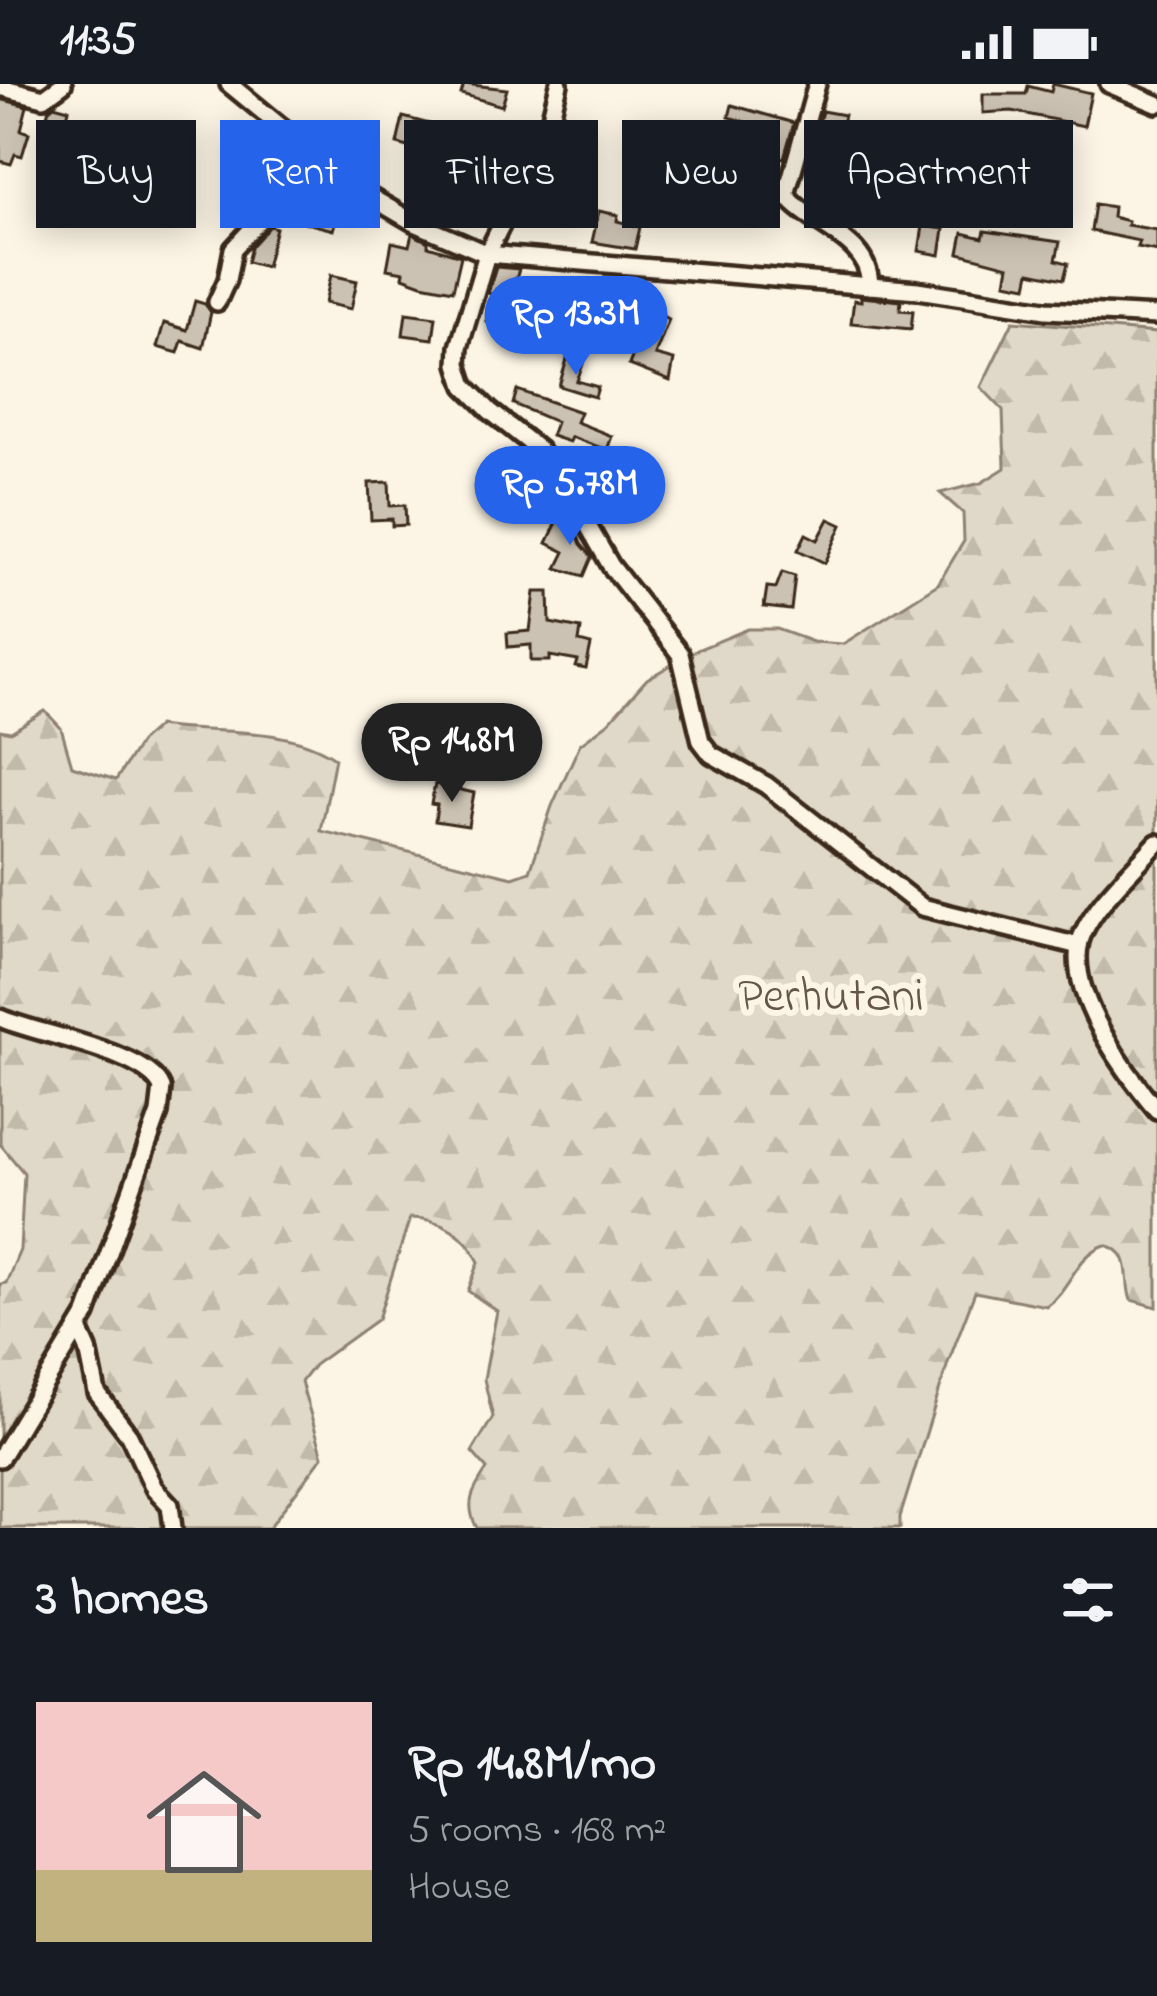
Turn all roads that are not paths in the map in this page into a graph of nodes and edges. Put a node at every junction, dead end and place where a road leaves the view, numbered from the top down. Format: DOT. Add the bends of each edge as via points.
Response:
graph roads {
  1 [pos="63,84"];
  2 [pos="229,84"];
  3 [pos="559,84"];
  4 [pos="818,84"];
  5 [pos="1108,84"];
  6 [pos="0,87"];
  7 [pos="1157,104"];
  8 [pos="272,120"];
  9 [pos="380,203"];
  10 [pos="253,228"];
  11 [pos="487,254"];
  12 [pos="870,286"];
  13 [pos="217,302"];
  14 [pos="1157,316"];
  15 [pos="1157,843"];
  16 [pos="1079,946"];
  17 [pos="0,1018"];
  18 [pos="1157,1110"];
  19 [pos="79,1329"];
  20 [pos="0,1458"];
  21 [pos="173,1528"];
  1 -- 6 [label="street" via="44,98"];
  2 -- 8 [label="street"];
  3 -- 11 [label="street" via="547,133"];
  4 -- 12 [label="street" via="786,195 861,252"];
  5 -- 7 [label="street"];
  9 -- 11 [label="street"];
  10 -- 13 [label="street" via="233,249"];
  11 -- 12 [label="street"];
  11 -- 16 [label="street" via="459,347 465,386 539,450 611,566 680,654 711,754 766,785 922,907"];
  12 -- 14 [label="street"];
  15 -- 16 [label="street" via="1094,915"];
  16 -- 18 [label="street" via="1096,1016"];
  17 -- 19 [label="street" via="89,1046 160,1081 159,1113"];
  19 -- 20 [label="street"];
  19 -- 21 [label="street" via="97,1393 170,1505"];
}
